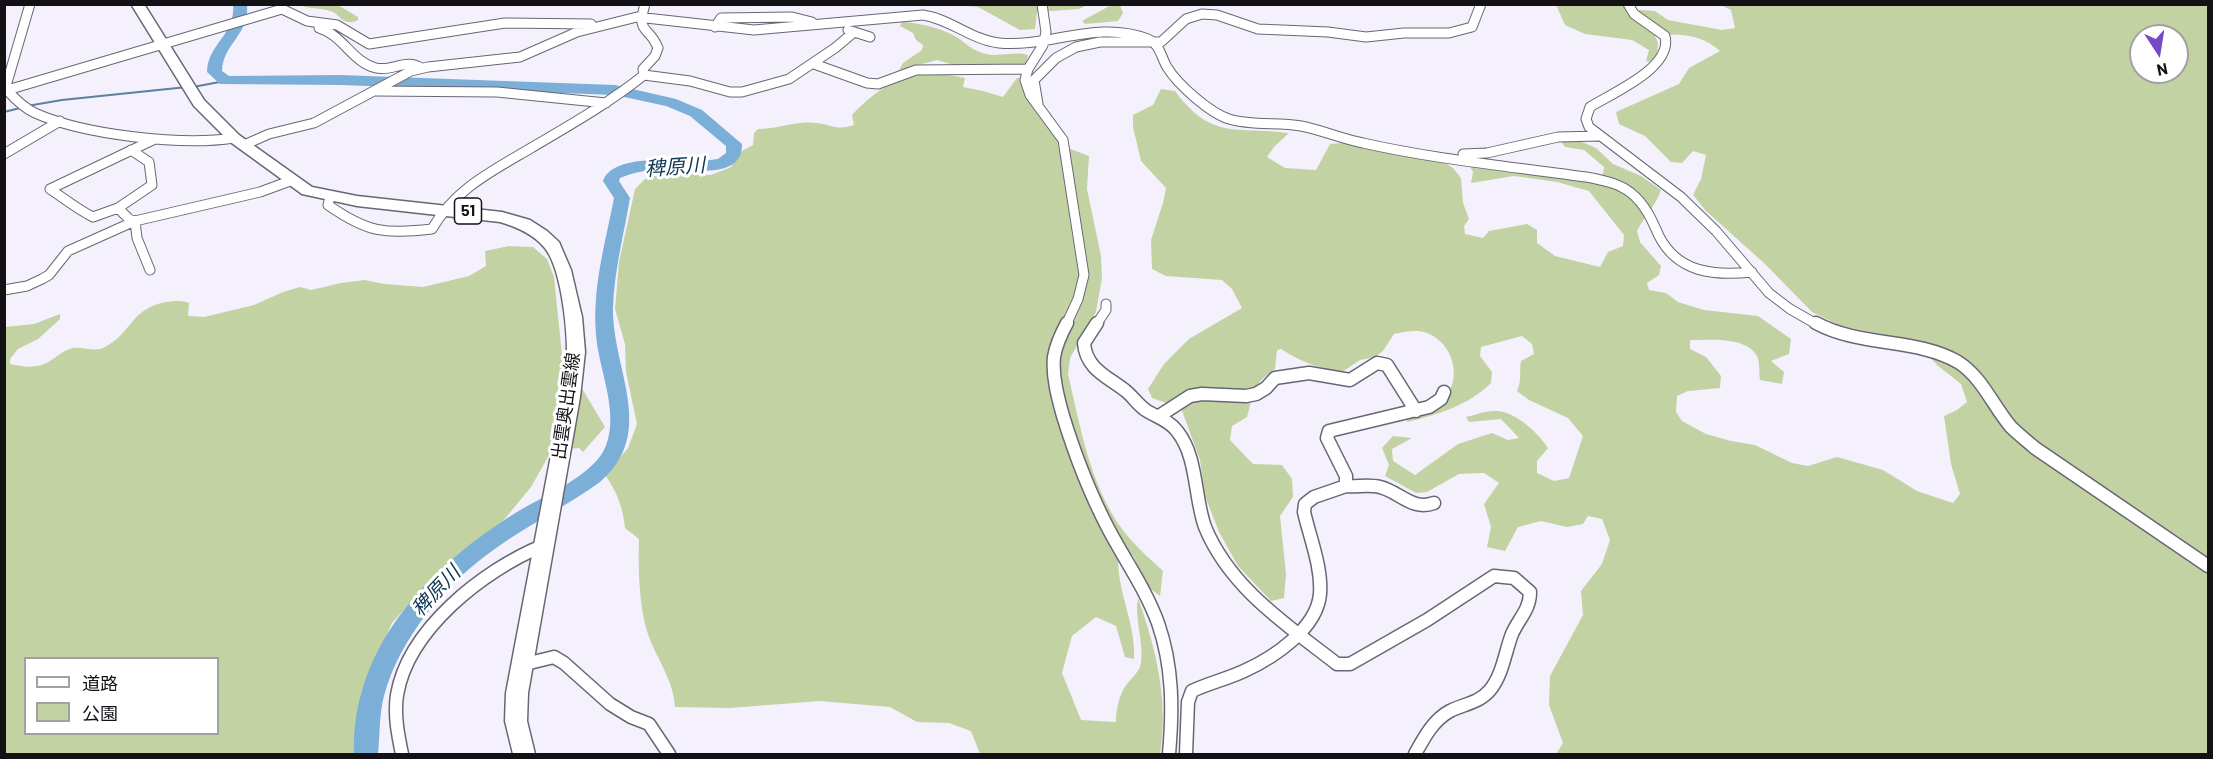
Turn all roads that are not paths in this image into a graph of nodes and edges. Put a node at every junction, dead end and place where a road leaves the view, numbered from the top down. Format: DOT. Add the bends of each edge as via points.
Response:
graph roads {
  1 [pos="30,4"];
  2 [pos="137,4"];
  3 [pos="645,4"];
  4 [pos="1042,4"];
  5 [pos="1220,4"];
  6 [pos="1481,4"];
  7 [pos="1628,4"];
  8 [pos="282,7"];
  9 [pos="1223,15"];
  10 [pos="639,17"];
  11 [pos="307,21"];
  12 [pos="832,22"];
  13 [pos="596,26"];
  14 [pos="855,32"];
  15 [pos="870,37"];
  16 [pos="1045,38"];
  17 [pos="1156,43"];
  18 [pos="161,44"];
  19 [pos="814,64"];
  20 [pos="420,69"];
  21 [pos="1028,69"];
  22 [pos="644,75"];
  23 [pos="378,89"];
  24 [pos="6,90"];
  25 [pos="606,103"];
  26 [pos="1038,105"];
  27 [pos="60,120"];
  28 [pos="1599,136"];
  29 [pos="155,138"];
  30 [pos="239,142"];
  31 [pos="131,150"];
  32 [pos="4,154"];
  33 [pos="1448,157"];
  34 [pos="290,181"];
  35 [pos="330,197"];
  36 [pos="118,208"];
  37 [pos="444,209"];
  38 [pos="135,221"];
  39 [pos="150,270"];
  40 [pos="1752,272"];
  41 [pos="4,290"];
  42 [pos="1106,304"];
  43 [pos="1444,392"];
  44 [pos="1416,411"];
  45 [pos="1159,417"];
  46 [pos="1346,486"];
  47 [pos="1434,503"];
  48 [pos="545,536"];
  49 [pos="2208,566"];
  50 [pos="1298,633"];
  51 [pos="521,665"];
  52 [pos="402,754"];
  53 [pos="524,754"];
  54 [pos="669,754"];
  55 [pos="1169,754"];
  56 [pos="1186,754"];
  57 [pos="1415,754"];
  1 -- 24 [label="street"];
  2 -- 18 [label="main road, 出雲奥出雲線 / 51"];
  3 -- 10 [label="street"];
  4 -- 16 [label="street"];
  5 -- 9 [label="street"];
  6 -- 9 [label="street" via="1472,27 1457,33 1372,37 1245,26"];
  7 -- 28 [label="street" via="1635,14 1661,30 1667,41 1658,63 1590,107 1587,124"];
  8 -- 11 [label="street"];
  8 -- 18 [label="street"];
  9 -- 17 [label="street" via="1189,16"];
  10 -- 12 [label="street" via="754,30"];
  10 -- 13 [label="street"];
  10 -- 22 [label="street" via="642,28 658,42 659,50 643,69"];
  11 -- 13 [label="street" via="337,25 369,44 505,23"];
  11 -- 20 [label="street" via="333,32 353,54 374,68 390,69 410,63"];
  12 -- 14 [label="street"];
  12 -- 16 [label="street" via="923,15 937,17 998,43"];
  13 -- 20 [label="street" via="520,57"];
  14 -- 15 [label="street"];
  14 -- 19 [label="street"];
  16 -- 17 [label="street" via="1104,31"];
  16 -- 21 [label="street"];
  17 -- 26 [label="street" via="1092,43 1069,49 1034,80"];
  17 -- 33 [label="street" via="1168,69 1217,115 1248,123 1301,126 1362,143"];
  18 -- 24 [label="street"];
  18 -- 30 [label="main road, 出雲奥出雲線 / 51" via="188,88 212,118"];
  19 -- 21 [label="street" via="878,84 916,70"];
  19 -- 22 [label="street" via="789,79 742,92"];
  20 -- 23 [label="street"];
  21 -- 26 [label="street" via="1026,88"];
  22 -- 25 [label="street"];
  23 -- 25 [label="street" via="497,92"];
  23 -- 30 [label="street" via="314,123"];
  24 -- 27 [label="street" via="26,107"];
  25 -- 37 [label="street" via="470,184"];
  26 -- 55 [label="street" via="1063,140 1084,274 1083,288 1058,343 1054,368 1077,457 1161,634 1173,701"];
  27 -- 29 [label="street"];
  27 -- 32 [label="street"];
  28 -- 33 [label="street" via="1558,137 1487,153"];
  28 -- 40 [label="street" via="1681,197"];
  29 -- 30 [label="street"];
  29 -- 31 [label="street"];
  30 -- 34 [label="main road, 出雲奥出雲線 / 51"];
  31 -- 36 [label="street" via="152,164 152,185"];
  31 -- 36 [label="street" via="50,189 93,217"];
  33 -- 40 [label="street" via="1611,183 1629,190 1641,201 1677,260 1716,274"];
  34 -- 35 [label="main road, 出雲奥出雲線 / 51"];
  34 -- 38 [label="street" via="260,192"];
  35 -- 37 [label="main road, 出雲奥出雲線 / 51"];
  35 -- 37 [label="street" via="328,205 367,230 432,229"];
  36 -- 38 [label="street"];
  37 -- 48 [label="main road, 出雲奥出雲線 / 51" via="525,224 553,246 563,270 576,352"];
  38 -- 39 [label="street" via="137,238"];
  38 -- 41 [label="street" via="68,251 42,279"];
  40 -- 49 [label="street" via="1769,292 1823,327 1847,336 1941,354 1959,363 1972,373 2011,427 2035,448"];
  42 -- 45 [label="street" via="1084,343 1086,358 1143,409"];
  43 -- 44 [label="street" via="1441,399"];
  44 -- 45 [label="street" via="1387,365 1377,363 1350,380 1309,373 1275,378 1266,391 1255,396 1188,396"];
  44 -- 46 [label="street" via="1329,431 1327,438 1346,476"];
  45 -- 50 [label="street" via="1179,432 1206,529 1224,561 1249,592"];
  46 -- 47 [label="street" via="1381,487 1413,504"];
  46 -- 50 [label="street" via="1305,504 1318,578 1318,602 1310,621"];
  48 -- 51 [label="main road, 出雲奥出雲線 / 51"];
  48 -- 52 [label="street" via="459,598 414,652 398,688 397,729"];
  50 -- 56 [label="street" via="1246,670 1192,691"];
  50 -- 57 [label="street" via="1337,664 1350,664 1494,576 1506,574 1526,586 1531,605 1515,629 1503,666 1488,693 1475,703 1442,716 1426,733"];
  51 -- 53 [label="main road, 出雲奥出雲線 / 51" via="516,721"];
  51 -- 54 [label="street" via="554,657 564,663 610,704 649,724"];
}
